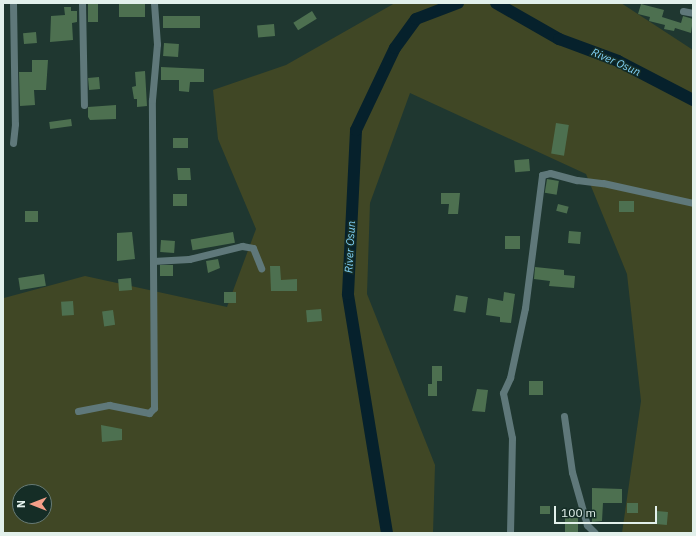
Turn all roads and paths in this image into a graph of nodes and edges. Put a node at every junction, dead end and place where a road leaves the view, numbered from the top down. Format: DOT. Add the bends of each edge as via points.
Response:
graph roads {
  1 [pos="12,3"];
  2 [pos="82,3"];
  3 [pos="154,3"];
  4 [pos="683,11"];
  5 [pos="693,13"];
  6 [pos="84,105"];
  7 [pos="13,143"];
  8 [pos="693,203"];
  9 [pos="153,261"];
  10 [pos="261,268"];
  11 [pos="78,411"];
  12 [pos="564,416"];
  13 [pos="510,533"];
  14 [pos="595,533"];
  1 -- 7 [label="street" via="15,124"];
  2 -- 6 [label="street"];
  3 -- 9 [label="street" via="158,44 152,100"];
  4 -- 5 [label="street"];
  8 -- 13 [label="street" via="603,182 577,180 550,173 542,175 524,308 510,378 504,393 512,438"];
  9 -- 10 [label="street" via="189,259 242,246 253,248"];
  9 -- 11 [label="street" via="152,412 110,405"];
  12 -- 14 [label="street" via="572,472 587,525"];
}
